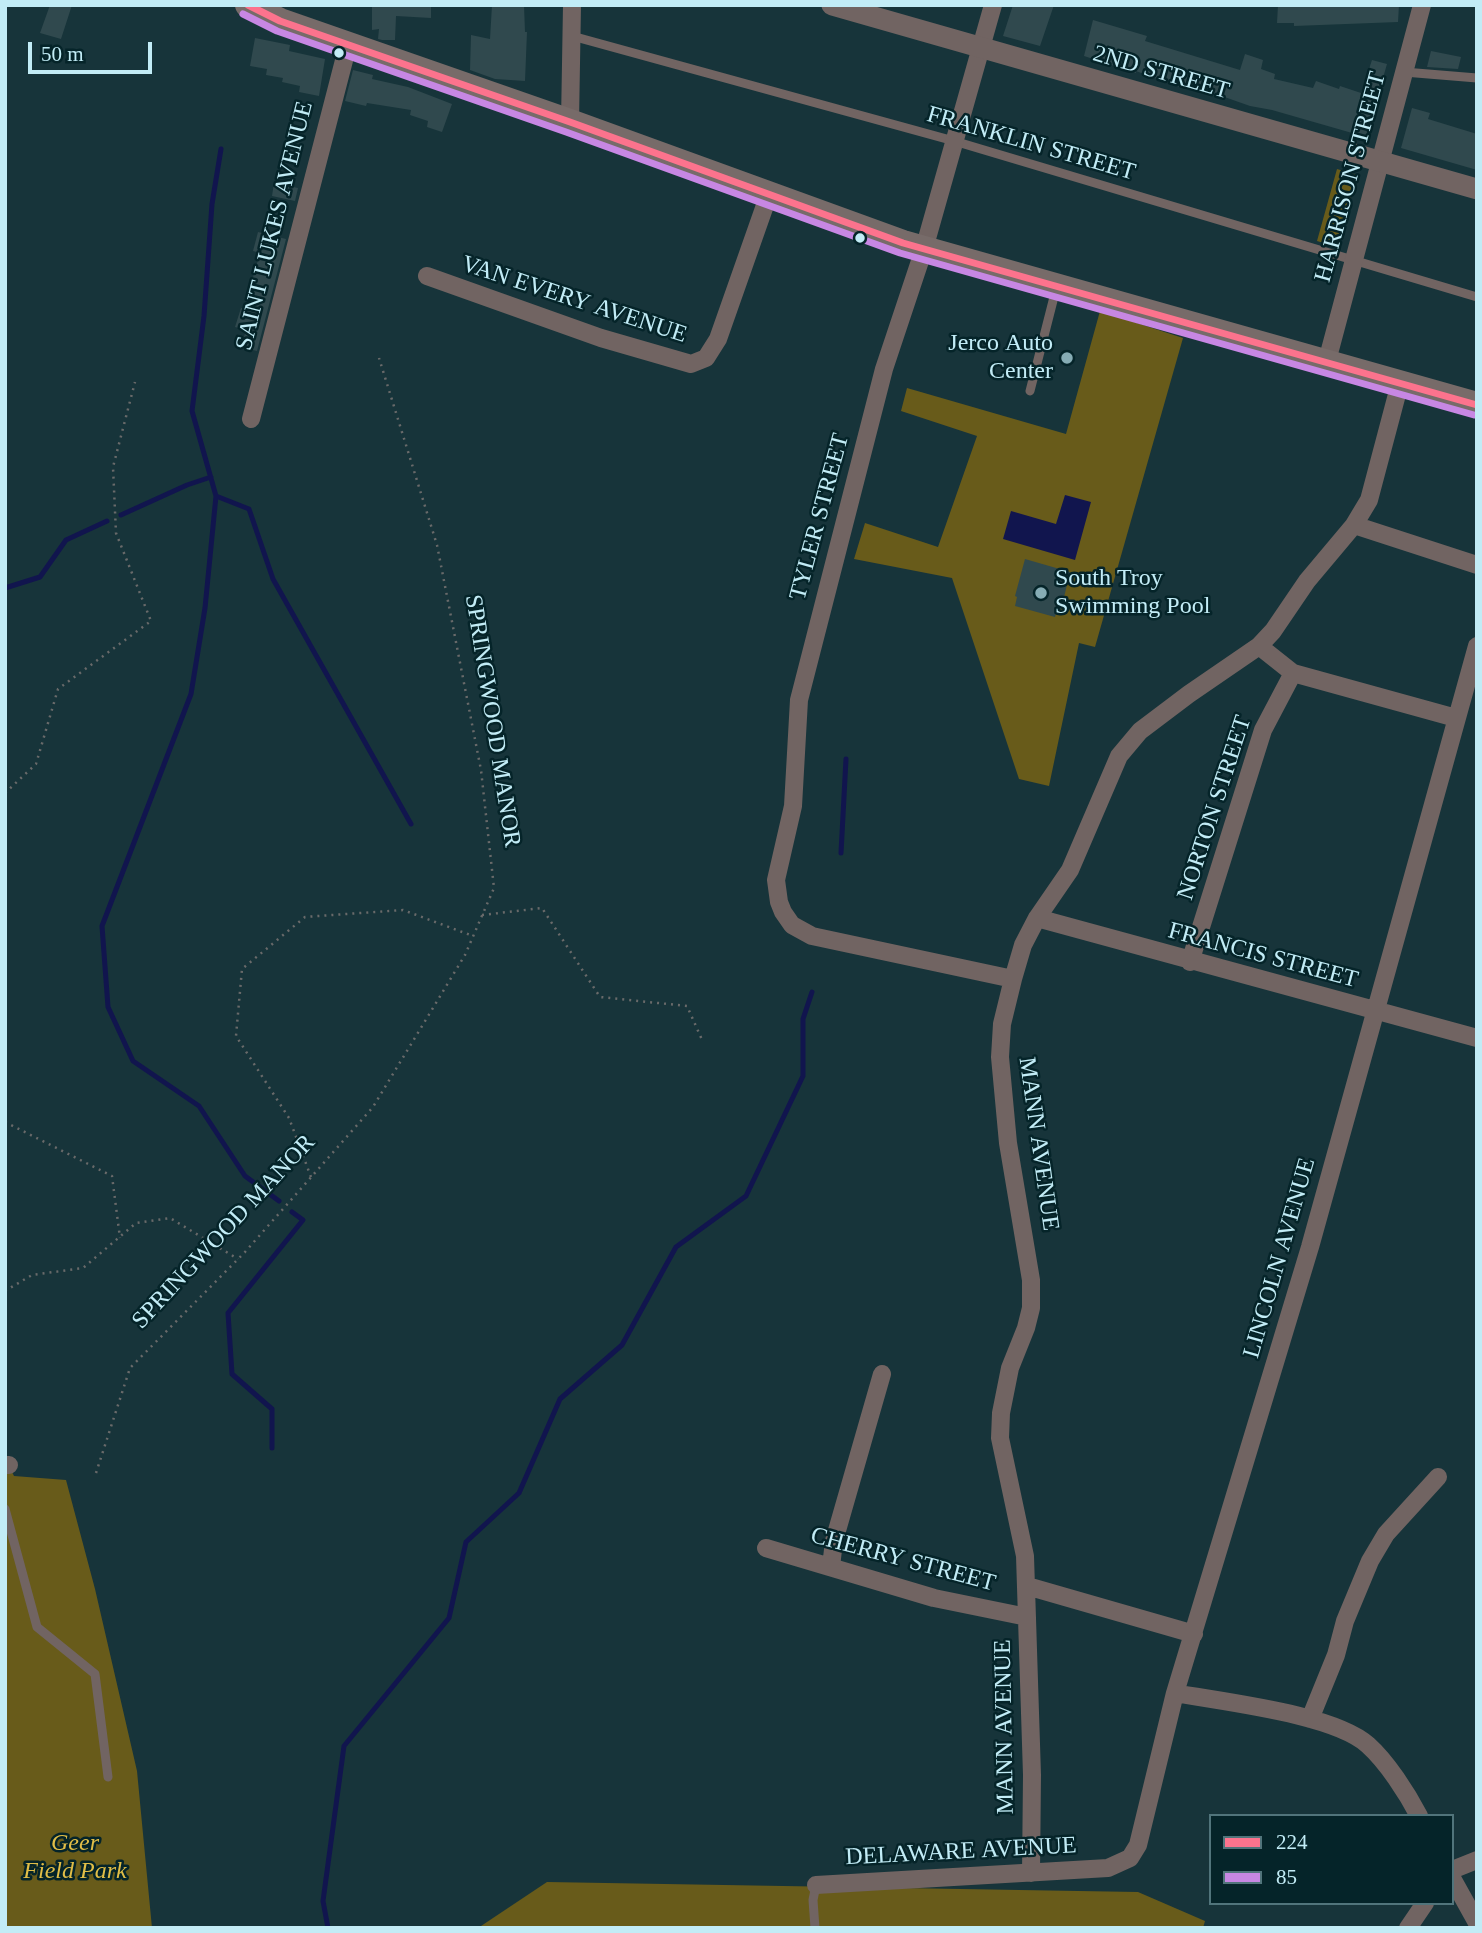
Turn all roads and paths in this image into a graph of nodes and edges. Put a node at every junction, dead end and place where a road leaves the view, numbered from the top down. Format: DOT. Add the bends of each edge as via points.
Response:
graph roads {
  1 [pos="248,5"];
  2 [pos="572,5"];
  3 [pos="832,5"];
  4 [pos="993,5"];
  5 [pos="1422,5"];
  6 [pos="572,36"];
  7 [pos="348,45"];
  8 [pos="981,49"];
  9 [pos="1404,72"];
  10 [pos="1477,78"];
  11 [pos="570,122"];
  12 [pos="954,141"];
  13 [pos="1380,162"];
  14 [pos="1477,189"];
  15 [pos="769,194"];
  16 [pos="924,249"];
  17 [pos="1354,262"];
  18 [pos="427,276"];
  19 [pos="1056,287"];
  20 [pos="1477,297"];
  21 [pos="379,358"];
  22 [pos="1327,361"];
  23 [pos="135,382"];
  24 [pos="1401,383"];
  25 [pos="1030,390"];
  26 [pos="1477,405"];
  27 [pos="251,419"];
  28 [pos="1354,525"];
  29 [pos="1477,565"];
  30 [pos="1259,646"];
  31 [pos="1477,646"];
  32 [pos="1293,673"];
  33 [pos="1456,718"];
  34 [pos="5,793"];
  35 [pos="482,915"];
  36 [pos="1037,918"];
  37 [pos="473,936"];
  38 [pos="1191,962"];
  39 [pos="1013,979"];
  40 [pos="1376,1012"];
  41 [pos="1477,1038"];
  42 [pos="703,1042"];
  43 [pos="5,1122"];
  44 [pos="311,1177"];
  45 [pos="120,1238"];
  46 [pos="238,1259"];
  47 [pos="5,1291"];
  48 [pos="882,1374"];
  49 [pos="96,1473"];
  50 [pos="1438,1478"];
  51 [pos="5,1509"];
  52 [pos="766,1548"];
  53 [pos="831,1567"];
  54 [pos="1027,1586"];
  55 [pos="1027,1618"];
  56 [pos="1194,1634"];
  57 [pos="1175,1693"];
  58 [pos="1310,1719"];
  59 [pos="108,1777"];
  60 [pos="1418,1814"];
  61 [pos="1477,1860"];
  62 [pos="1108,1868"];
  63 [pos="1454,1869"];
  64 [pos="1031,1873"];
  65 [pos="1454,1882"];
  66 [pos="816,1885"];
  67 [pos="1424,1905"];
  68 [pos="1477,1923"];
  69 [pos="815,1928"];
  70 [pos="1408,1928"];
  1 -- 7 [label="main road"];
  2 -- 6 [label="street"];
  3 -- 8 [label="street, 2ND STREET"];
  4 -- 8 [label="street, TYLER STREET"];
  5 -- 9 [label="street, HARRISON STREET"];
  6 -- 11 [label="street"];
  6 -- 12 [label="lane, FRANKLIN STREET"];
  7 -- 11 [label="main road"];
  7 -- 27 [label="street, SAINT LUKES AVENUE"];
  8 -- 12 [label="street, TYLER STREET"];
  8 -- 13 [label="street, 2ND STREET"];
  9 -- 10 [label="lane"];
  9 -- 13 [label="street, HARRISON STREET"];
  11 -- 15 [label="main road"];
  12 -- 16 [label="street, TYLER STREET"];
  12 -- 17 [label="lane, FRANKLIN STREET"];
  13 -- 14 [label="street, 2ND STREET"];
  13 -- 17 [label="street, HARRISON STREET"];
  15 -- 16 [label="main road"];
  15 -- 18 [label="street, VAN EVERY AVENUE" via="718,339 706,358 691,364 601,338"];
  16 -- 19 [label="main road"];
  16 -- 39 [label="street, TYLER STREET" via="884,369 802,688 793,806 776,880 783,912 792,925 812,936"];
  17 -- 20 [label="lane, FRANKLIN STREET"];
  17 -- 22 [label="street, HARRISON STREET"];
  19 -- 22 [label="main road"];
  19 -- 25 [label="lane"];
  21 -- 35 [label="path, SPRINGWOOD MANOR" via="437,545 481,770 494,888"];
  22 -- 24 [label="main road"];
  23 -- 34 [label="path" via="113,467 116,533 151,621 58,689 36,764"];
  24 -- 26 [label="main road"];
  24 -- 28 [label="street, MANN AVENUE" via="1369,500"];
  28 -- 29 [label="street"];
  28 -- 30 [label="street, MANN AVENUE"];
  30 -- 32 [label="street"];
  30 -- 36 [label="street, MANN AVENUE" via="1140,731 1119,756 1070,870"];
  31 -- 33 [label="street, LINCOLN AVENUE"];
  32 -- 33 [label="street"];
  32 -- 38 [label="street, NORTON STREET" via="1263,730"];
  33 -- 40 [label="street, LINCOLN AVENUE"];
  35 -- 37 [label="path, SPRINGWOOD MANOR"];
  35 -- 42 [label="path" via="542,908 600,997 687,1006"];
  36 -- 38 [label="street, FRANCIS STREET"];
  36 -- 39 [label="street, MANN AVENUE"];
  37 -- 44 [label="path, SPRINGWOOD MANOR" via="373,1107"];
  37 -- 44 [label="path" via="402,910 305,917 242,969 236,1036 289,1118"];
  38 -- 40 [label="street, FRANCIS STREET"];
  39 -- 54 [label="street, MANN AVENUE" via="1000,1057 1031,1308 1010,1368 1000,1438"];
  40 -- 41 [label="street, FRANCIS STREET"];
  40 -- 56 [label="street, LINCOLN AVENUE"];
  43 -- 45 [label="path" via="112,1176"];
  44 -- 46 [label="path, SPRINGWOOD MANOR"];
  45 -- 46 [label="path" via="136,1223 170,1218"];
  45 -- 47 [label="path" via="83,1268 33,1275"];
  46 -- 49 [label="path, SPRINGWOOD MANOR" via="130,1368"];
  48 -- 53 [label="street" via="834,1541"];
  50 -- 58 [label="street" via="1386,1534 1370,1561"];
  51 -- 59 [label="lane" via="37,1628 95,1674"];
  52 -- 53 [label="street, CHERRY STREET"];
  53 -- 55 [label="street, CHERRY STREET" via="934,1598"];
  54 -- 55 [label="street, MANN AVENUE"];
  54 -- 56 [label="street"];
  55 -- 64 [label="street, MANN AVENUE"];
  56 -- 57 [label="street, LINCOLN AVENUE"];
  57 -- 58 [label="street"];
  57 -- 62 [label="street, LINCOLN AVENUE" via="1138,1845 1130,1858"];
  58 -- 60 [label="street" via="1347,1731 1367,1744"];
  61 -- 63 [label="street"];
  62 -- 64 [label="street, DELAWARE AVENUE"];
  64 -- 66 [label="street, DELAWARE AVENUE"];
  65 -- 68 [label="street"];
  66 -- 69 [label="lane"];
  67 -- 70 [label="street"];
}
